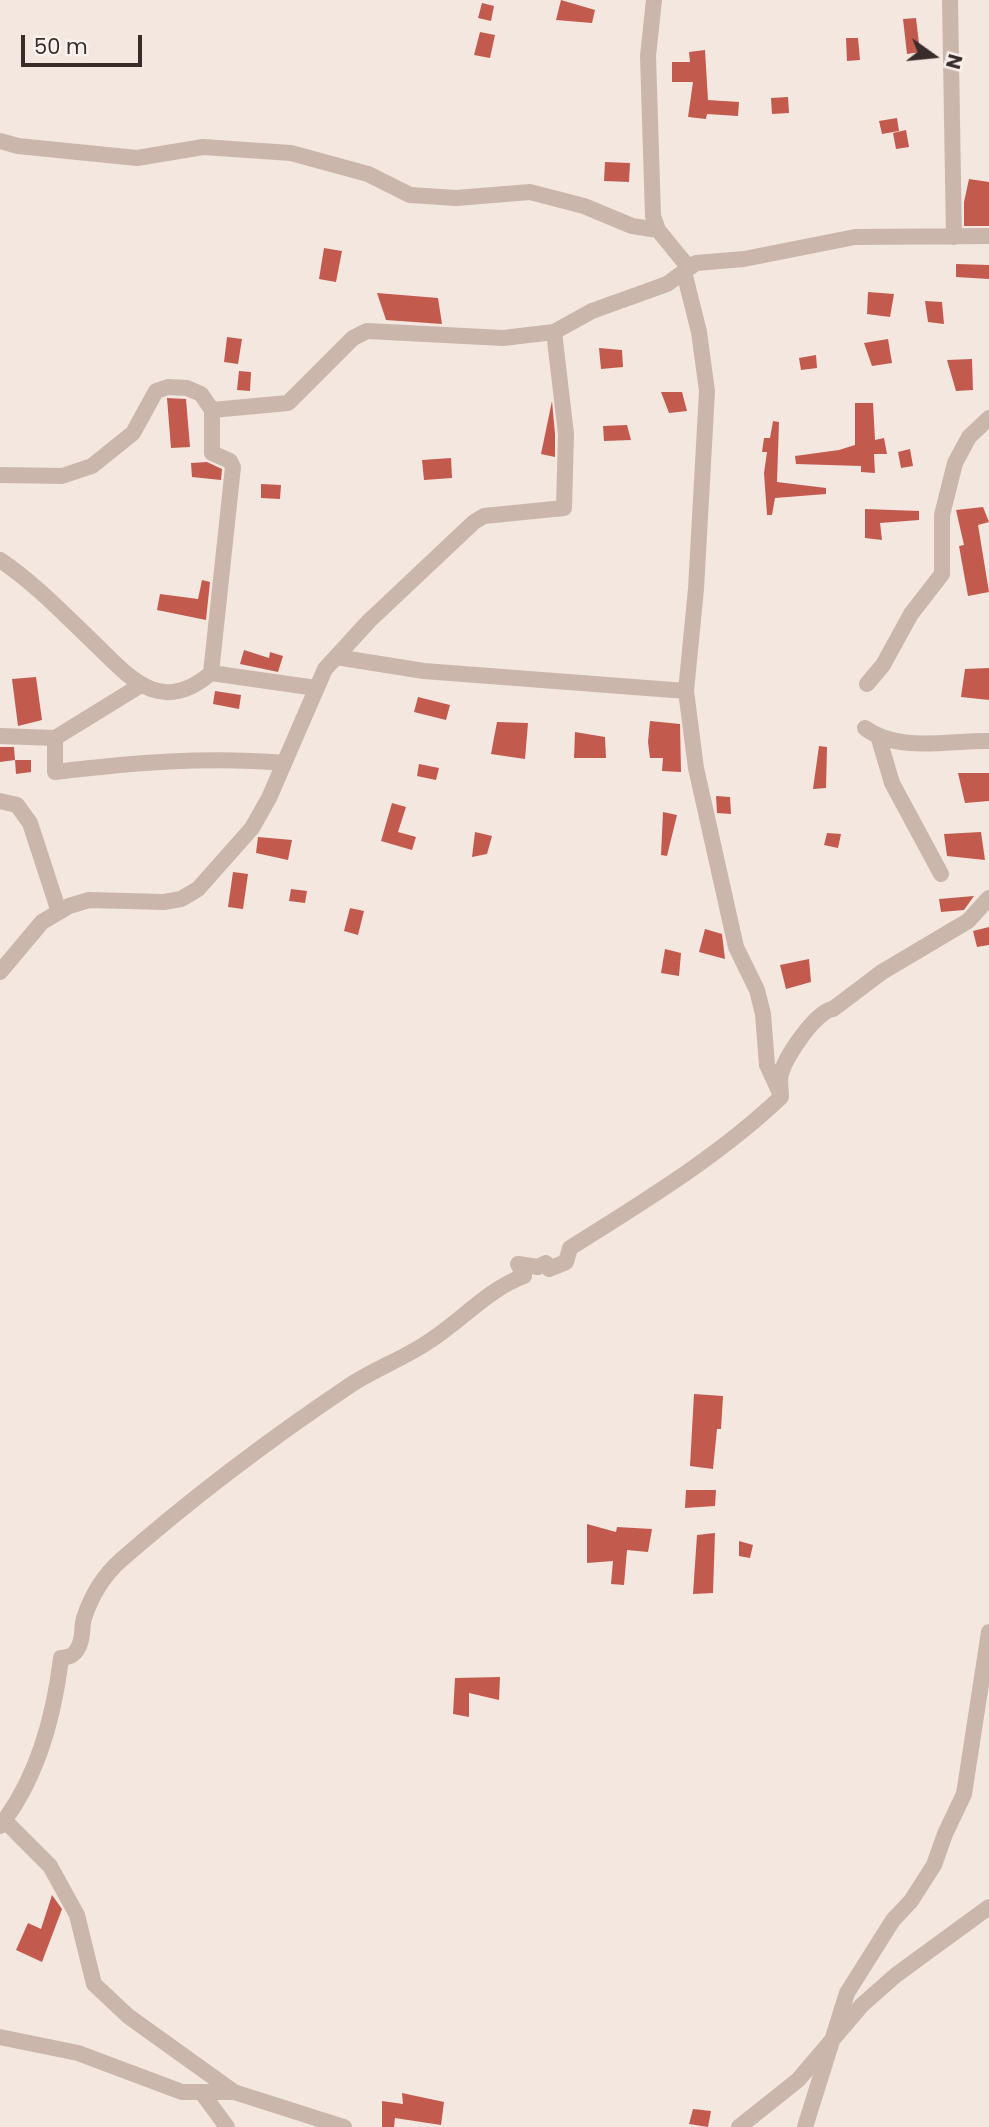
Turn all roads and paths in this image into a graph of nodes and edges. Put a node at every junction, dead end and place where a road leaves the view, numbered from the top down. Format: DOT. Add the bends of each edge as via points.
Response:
graph roads {
  1 [pos="654,0"];
  2 [pos="950,0"];
  3 [pos="0,141"];
  4 [pos="658,230"];
  5 [pos="989,236"];
  6 [pos="954,237"];
  7 [pos="687,270"];
  8 [pos="554,332"];
  9 [pos="212,410"];
  10 [pos="989,418"];
  11 [pos="0,475"];
  12 [pos="0,561"];
  13 [pos="336,657"];
  14 [pos="211,673"];
  15 [pos="867,684"];
  16 [pos="141,685"];
  17 [pos="316,688"];
  18 [pos="686,691"];
  19 [pos="865,728"];
  20 [pos="0,736"];
  21 [pos="55,738"];
  22 [pos="879,739"];
  23 [pos="989,741"];
  24 [pos="284,763"];
  25 [pos="0,801"];
  26 [pos="941,874"];
  27 [pos="989,898"];
  28 [pos="59,912"];
  29 [pos="0,972"];
  30 [pos="781,1097"];
  31 [pos="989,1632"];
  32 [pos="2,1823"];
  33 [pos="989,1907"];
  34 [pos="0,2037"];
  35 [pos="831,2044"];
  36 [pos="234,2092"];
  37 [pos="202,2093"];
  38 [pos="227,2127"];
  39 [pos="344,2127"];
  40 [pos="740,2127"];
  41 [pos="805,2127"];
  1 -- 4 [label="street" via="648,101 653,216"];
  2 -- 6 [label="street"];
  3 -- 4 [label="street" via="136,158 203,147 291,153 368,174 410,195 445,198 530,192 584,205 632,226"];
  4 -- 7 [label="street"];
  5 -- 6 [label="street"];
  6 -- 7 [label="street" via="855,237 744,259 696,263"];
  7 -- 8 [label="street" via="667,284 592,311"];
  7 -- 18 [label="street" via="707,391"];
  8 -- 9 [label="street" via="503,338 367,331 353,338 288,403"];
  8 -- 13 [label="street" via="566,434 564,508 484,516 474,522"];
  9 -- 11 [label="street" via="201,394 169,387 156,391 133,433 92,466 62,476"];
  9 -- 14 [label="street" via="212,453 233,467"];
  10 -- 15 [label="street" via="969,437 955,463 942,514 942,574"];
  12 -- 16 [label="street"];
  13 -- 17 [label="street"];
  13 -- 18 [label="street" via="424,671"];
  14 -- 16 [label="street" via="195,687 176,693"];
  14 -- 17 [label="street"];
  16 -- 21 [label="street"];
  17 -- 24 [label="street"];
  18 -- 30 [label="street" via="696,768 736,947 757,990 767,1065"];
  19 -- 22 [label="street"];
  20 -- 21 [label="street"];
  21 -- 24 [label="street" via="55,772 177,760"];
  22 -- 23 [label="street"];
  22 -- 26 [label="street" via="892,783"];
  24 -- 28 [label="street" via="252,828 198,889 164,902 89,900"];
  25 -- 28 [label="street" via="16,805 30,823"];
  27 -- 30 [label="street" via="968,921 827,1010 802,1035 789,1057 781,1073"];
  28 -- 29 [label="street" via="42,922"];
  30 -- 32 [label="street" via="676,1179 570,1248 566,1262 549,1269 546,1263 538,1267 518,1264 524,1276 428,1343 350,1385 166,1519 120,1561 93,1595 78,1650 61,1658 47,1737"];
  31 -- 35 [label="street" via="964,1794 934,1865 847,1993"];
  32 -- 36 [label="street" via="50,1866 78,1915 94,1984 128,2016"];
  33 -- 35 [label="street" via="896,1975"];
  34 -- 37 [label="street" via="78,2053 182,2092"];
  35 -- 40 [label="street" via="798,2080"];
  35 -- 41 [label="street"];
  36 -- 37 [label="street"];
  36 -- 39 [label="street"];
  37 -- 38 [label="street"];
}
